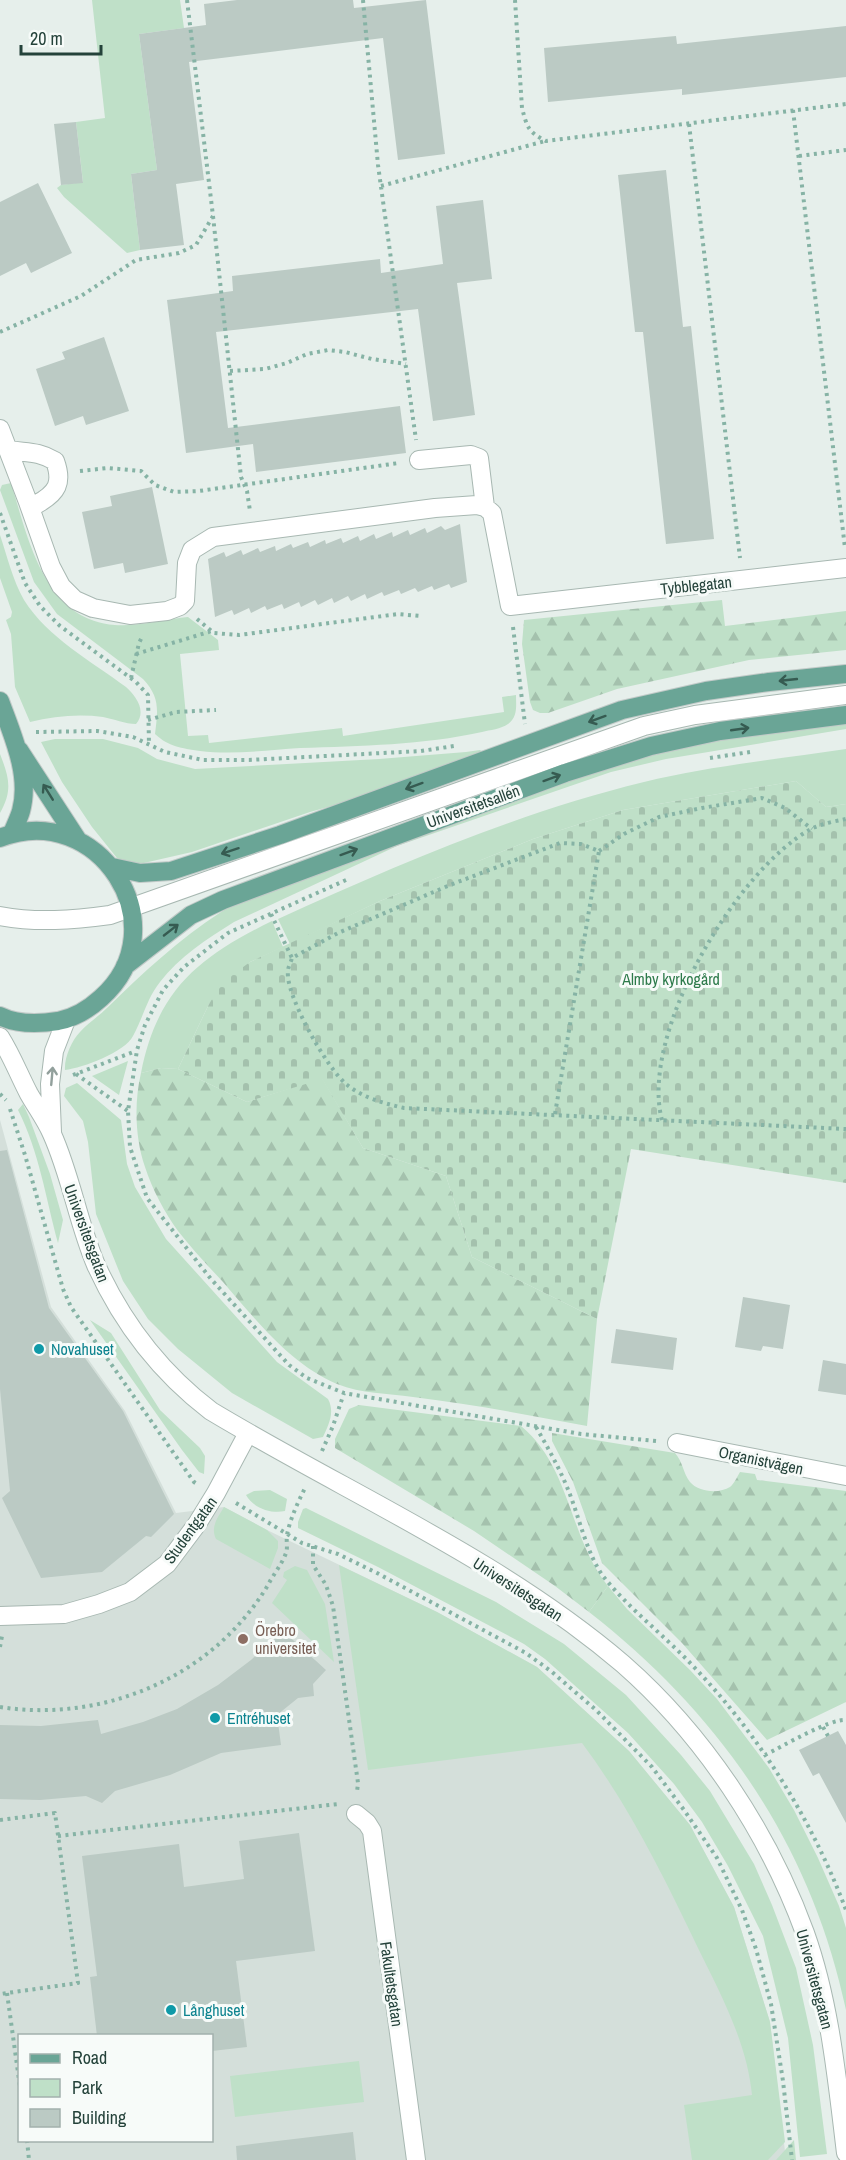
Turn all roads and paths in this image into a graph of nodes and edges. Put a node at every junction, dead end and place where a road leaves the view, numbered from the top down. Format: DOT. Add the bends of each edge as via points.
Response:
graph roads {
  1 [pos="187,0"];
  2 [pos="363,0"];
  3 [pos="515,0"];
  4 [pos="846,104"];
  5 [pos="793,110"];
  6 [pos="689,124"];
  7 [pos="546,141"];
  8 [pos="846,150"];
  9 [pos="799,156"];
  10 [pos="381,186"];
  11 [pos="213,216"];
  12 [pos="0,332"];
  13 [pos="406,364"];
  14 [pos="230,371"];
  15 [pos="0,429"];
  16 [pos="9,450"];
  17 [pos="419,460"];
  18 [pos="59,472"];
  19 [pos="245,485"];
  20 [pos="28,502"];
  21 [pos="485,507"];
  22 [pos="0,513"];
  23 [pos="252,532"];
  24 [pos="846,553"];
  25 [pos="846,568"];
  26 [pos="743,580"];
  27 [pos="185,601"];
  28 [pos="510,606"];
  29 [pos="155,612"];
  30 [pos="420,616"];
  31 [pos="212,631"];
  32 [pos="136,654"];
  33 [pos="846,675"];
  34 [pos="130,678"];
  35 [pos="846,695"];
  36 [pos="0,701"];
  37 [pos="216,710"];
  38 [pos="846,715"];
  39 [pos="148,720"];
  40 [pos="525,728"];
  41 [pos="36,732"];
  42 [pos="149,744"];
  43 [pos="461,745"];
  44 [pos="16,747"];
  45 [pos="753,752"];
  46 [pos="706,759"];
  47 [pos="846,819"];
  48 [pos="812,829"];
  49 [pos="6,835"];
  50 [pos="77,839"];
  51 [pos="599,851"];
  52 [pos="112,867"];
  53 [pos="354,877"];
  54 [pos="131,908"];
  55 [pos="271,914"];
  56 [pos="0,916"];
  57 [pos="292,958"];
  58 [pos="125,966"];
  59 [pos="0,1016"];
  60 [pos="66,1020"];
  61 [pos="0,1037"];
  62 [pos="76,1074"];
  63 [pos="0,1103"];
  64 [pos="128,1111"];
  65 [pos="555,1114"];
  66 [pos="662,1120"];
  67 [pos="846,1129"];
  68 [pos="52,1134"];
  69 [pos="344,1393"];
  70 [pos="536,1426"];
  71 [pos="248,1433"];
  72 [pos="677,1443"];
  73 [pos="313,1469"];
  74 [pos="846,1476"];
  75 [pos="216,1493"];
  76 [pos="287,1535"];
  77 [pos="313,1546"];
  78 [pos="0,1616"];
  79 [pos="0,1707"];
  80 [pos="846,1720"];
  81 [pos="823,1727"];
  82 [pos="828,1736"];
  83 [pos="765,1755"];
  84 [pos="356,1808"];
  85 [pos="0,1820"];
  86 [pos="58,1836"];
  87 [pos="845,1903"];
  88 [pos="846,1910"];
  89 [pos="7,1993"];
  90 [pos="0,1994"];
  91 [pos="18,2073"];
  92 [pos="27,2142"];
  93 [pos="846,2153"];
  94 [pos="29,2160"];
  95 [pos="416,2160"];
  96 [pos="792,2160"];
  1 -- 11 [label="path"];
  2 -- 10 [label="path"];
  3 -- 7 [label="path" via="522,108 533,135"];
  4 -- 5 [label="path"];
  5 -- 6 [label="path"];
  5 -- 9 [label="path"];
  6 -- 7 [label="path"];
  6 -- 26 [label="path"];
  7 -- 10 [label="path"];
  8 -- 9 [label="path"];
  9 -- 24 [label="path"];
  10 -- 13 [label="path"];
  11 -- 12 [label="path" via="196,245 179,253 136,260 81,296"];
  11 -- 14 [label="path"];
  13 -- 14 [label="path" via="328,350 265,369"];
  13 -- 17 [label="path"];
  14 -- 19 [label="path"];
  15 -- 16 [label="street"];
  16 -- 18 [label="street" via="45,455 55,461"];
  16 -- 20 [label="street"];
  17 -- 19 [label="path"];
  17 -- 21 [label="street" via="471,455 479,458"];
  18 -- 19 [label="path" via="108,468 141,471 155,484 174,492"];
  18 -- 20 [label="street" via="58,487 50,497 37,504"];
  19 -- 23 [label="path"];
  20 -- 29 [label="street" via="51,567 61,586 75,600 130,615"];
  21 -- 23 [label="street" via="435,508"];
  21 -- 28 [label="street" via="492,513"];
  22 -- 34 [label="path" via="26,583 40,606 68,633"];
  23 -- 27 [label="street" via="213,537 192,550 187,563"];
  25 -- 26 [label="street, Tybblegatan"];
  26 -- 28 [label="street, Tybblegatan"];
  27 -- 29 [label="street"];
  27 -- 31 [label="path" via="200,623"];
  28 -- 40 [label="path"];
  29 -- 32 [label="path"];
  30 -- 31 [label="path" via="399,614 239,635"];
  31 -- 32 [label="path"];
  32 -- 34 [label="path"];
  33 -- 52 [label="main road, one-way" via="706,691 622,710 171,871 140,873"];
  34 -- 39 [label="path" via="148,695"];
  35 -- 54 [label="street" via="695,715 644,726"];
  36 -- 44 [label="main road"];
  37 -- 39 [label="path" via="176,712"];
  58 -- 38 [label="main road, Universitetsallén, one-way" via="191,915 223,900 565,773 688,737"];
  39 -- 42 [label="path"];
  41 -- 42 [label="path" via="97,731"];
  42 -- 43 [label="path" via="165,752 203,760 421,751"];
  44 -- 49 [label="main road" via="23,780 21,810"];
  50 -- 44 [label="main road, one-way"];
  45 -- 46 [label="path"];
  47 -- 48 [label="path"];
  48 -- 51 [label="path" via="785,808 762,798 659,818"];
  48 -- 66 [label="path" via="754,878 695,965 669,1030 660,1071 658,1105"];
  49 -- 50 [label="main road" via="45,831"];
  50 -- 52 [label="main road" via="97,851"];
  51 -- 57 [label="path" via="581,844 560,843 348,928"];
  51 -- 65 [label="path"];
  52 -- 54 [label="main road" via="126,890"];
  53 -- 55 [label="path"];
  54 -- 56 [label="street" via="62,921"];
  54 -- 58 [label="main road" via="132,941"];
  55 -- 57 [label="path"];
  55 -- 64 [label="path" via="228,933 184,967 163,990 137,1050"];
  57 -- 65 [label="path" via="288,971 292,995 328,1064 345,1083 374,1101 405,1108"];
  58 -- 60 [label="main road" via="110,990 90,1008"];
  59 -- 60 [label="main road" via="36,1024"];
  68 -- 60 [label="street, Universitetsgatan, one-way" via="50,1084 54,1051"];
  61 -- 68 [label="street, Universitetsgatan"];
  62 -- 64 [label="path"];
  63 -- 75 [label="path" via="6,1100 15,1121 71,1307 194,1482"];
  64 -- 69 [label="path" via="130,1147 147,1197 211,1279 289,1365"];
  65 -- 66 [label="path"];
  66 -- 67 [label="path"];
  68 -- 71 [label="street, Universitetsgatan" via="95,1262 120,1310 151,1355 190,1395"];
  69 -- 70 [label="path"];
  69 -- 73 [label="path"];
  70 -- 72 [label="path"];
  70 -- 83 [label="path" via="568,1490 602,1574 722,1698"];
  71 -- 73 [label="street, Universitetsgatan"];
  71 -- 75 [label="street, Studentgatan"];
  72 -- 74 [label="street, Organistvägen"];
  73 -- 76 [label="path"];
  73 -- 93 [label="street, Universitetsgatan" via="504,1578 567,1621 652,1692 713,1763 764,1842 805,1934 830,2035"];
  75 -- 76 [label="path" via="276,1525"];
  75 -- 78 [label="street, Studentgatan" via="167,1564 130,1592 64,1614"];
  76 -- 77 [label="path"];
  76 -- 79 [label="path" via="287,1553 255,1606 194,1665 169,1680 110,1703 55,1710"];
  77 -- 84 [label="path" via="314,1565 333,1606 358,1783"];
  77 -- 96 [label="path" via="377,1573 526,1653 596,1710 652,1767 717,1858 756,1949 771,2004"];
  80 -- 81 [label="path"];
  81 -- 82 [label="path"];
  81 -- 83 [label="path"];
  83 -- 87 [label="path" via="812,1833"];
  84 -- 86 [label="path"];
  84 -- 95 [label="street, Fakultetsgatan" via="372,1831"];
  85 -- 86 [label="path" via="55,1813"];
  86 -- 89 [label="path" via="78,1983"];
  87 -- 88 [label="path"];
  89 -- 90 [label="path"];
  89 -- 91 [label="path"];
  92 -- 94 [label="path"];
}
